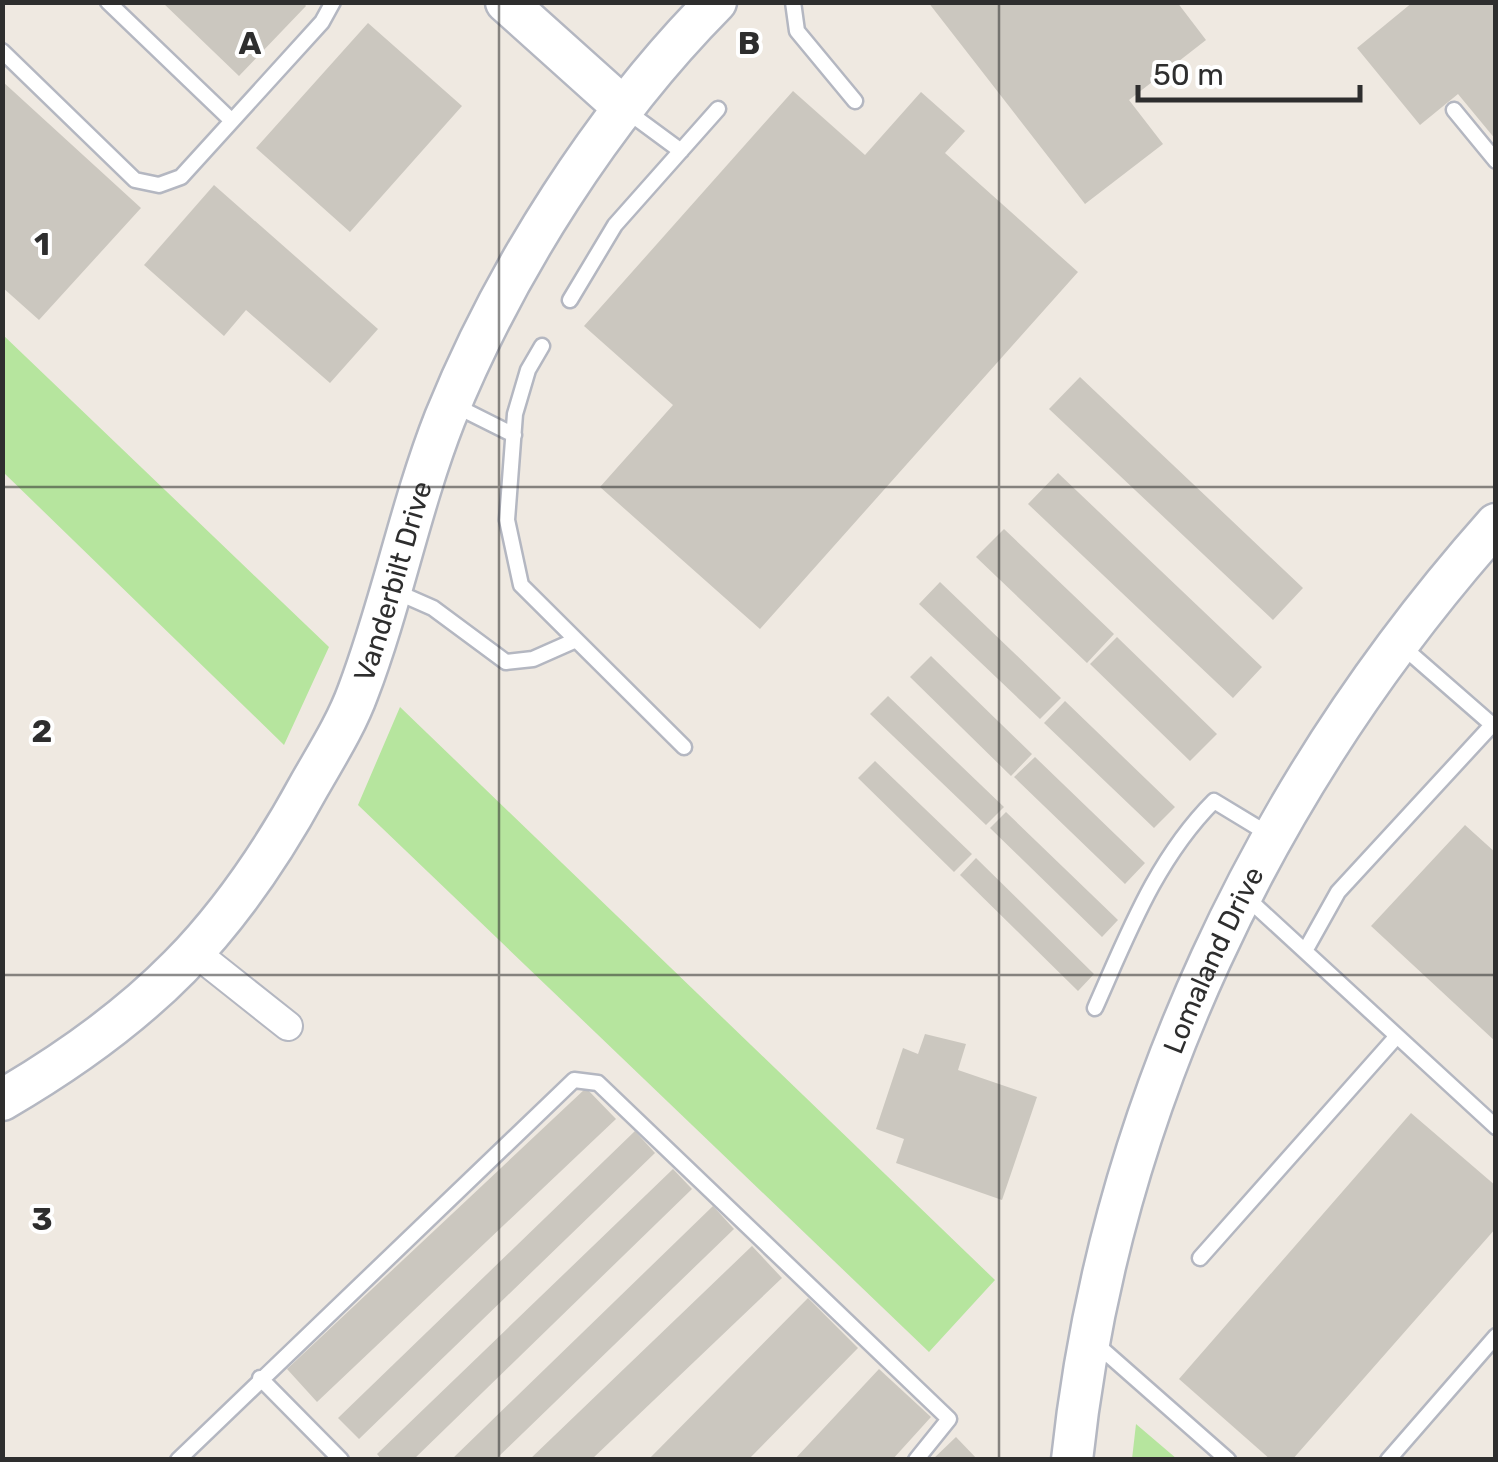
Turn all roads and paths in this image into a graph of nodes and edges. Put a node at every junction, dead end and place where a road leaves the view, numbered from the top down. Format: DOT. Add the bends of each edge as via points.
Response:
graph roads {
  1 [pos="108,2"];
  2 [pos="334,2"];
  3 [pos="506,2"];
  4 [pos="716,2"];
  5 [pos="793,2"];
  6 [pos="2,52"];
  7 [pos="854,101"];
  8 [pos="624,108"];
  9 [pos="718,109"];
  10 [pos="1454,110"];
  11 [pos="232,121"];
  12 [pos="681,151"];
  13 [pos="1496,161"];
  14 [pos="570,300"];
  15 [pos="542,346"];
  16 [pos="452,403"];
  17 [pos="514,434"];
  18 [pos="1496,524"];
  19 [pos="392,590"];
  20 [pos="576,640"];
  21 [pos="1397,642"];
  22 [pos="1494,726"];
  23 [pos="684,747"];
  24 [pos="1271,836"];
  25 [pos="1242,892"];
  26 [pos="1304,950"];
  27 [pos="196,953"];
  28 [pos="1095,1008"];
  29 [pos="288,1026"];
  30 [pos="1396,1036"];
  31 [pos="2,1100"];
  32 [pos="1496,1127"];
  33 [pos="1200,1258"];
  34 [pos="1496,1336"];
  35 [pos="1090,1338"];
  36 [pos="260,1378"];
  37 [pos="178,1460"];
  38 [pos="341,1460"];
  39 [pos="916,1460"];
  40 [pos="1072,1460"];
  41 [pos="1228,1460"];
  42 [pos="1388,1460"];
  1 -- 11 [label="lane"];
  2 -- 11 [label="lane"];
  3 -- 8 [label="street"];
  4 -- 8 [label="street, Vanderbilt Drive"];
  5 -- 7 [label="lane" via="797,31"];
  6 -- 11 [label="lane" via="135,180 159,185 181,177"];
  8 -- 12 [label="lane"];
  8 -- 16 [label="street, Vanderbilt Drive" via="543,229 478,342"];
  9 -- 12 [label="lane"];
  10 -- 13 [label="lane"];
  12 -- 14 [label="lane" via="615,225"];
  15 -- 17 [label="lane" via="528,370"];
  16 -- 17 [label="lane"];
  16 -- 19 [label="street, Vanderbilt Drive"];
  17 -- 20 [label="lane" via="507,520 522,586"];
  18 -- 21 [label="street, Lomaland Drive"];
  19 -- 20 [label="lane" via="433,608 506,662 534,659"];
  19 -- 27 [label="street, Vanderbilt Drive" via="358,694 335,740 276,847"];
  20 -- 23 [label="lane"];
  21 -- 22 [label="lane"];
  21 -- 24 [label="street, Lomaland Drive"];
  22 -- 26 [label="lane" via="1338,892"];
  24 -- 25 [label="street, Lomaland Drive"];
  24 -- 28 [label="lane" via="1214,801 1182,834 1156,877"];
  25 -- 26 [label="lane"];
  25 -- 35 [label="street, Lomaland Drive" via="1156,1091"];
  26 -- 30 [label="lane"];
  27 -- 29 [label="street"];
  27 -- 31 [label="street, Vanderbilt Drive" via="104,1036"];
  30 -- 32 [label="lane"];
  30 -- 33 [label="lane"];
  34 -- 42 [label="lane"];
  35 -- 40 [label="street, Lomaland Drive"];
  35 -- 41 [label="lane"];
  36 -- 37 [label="lane"];
  36 -- 38 [label="lane"];
  36 -- 39 [label="lane" via="574,1080 598,1083 949,1419"];
}
